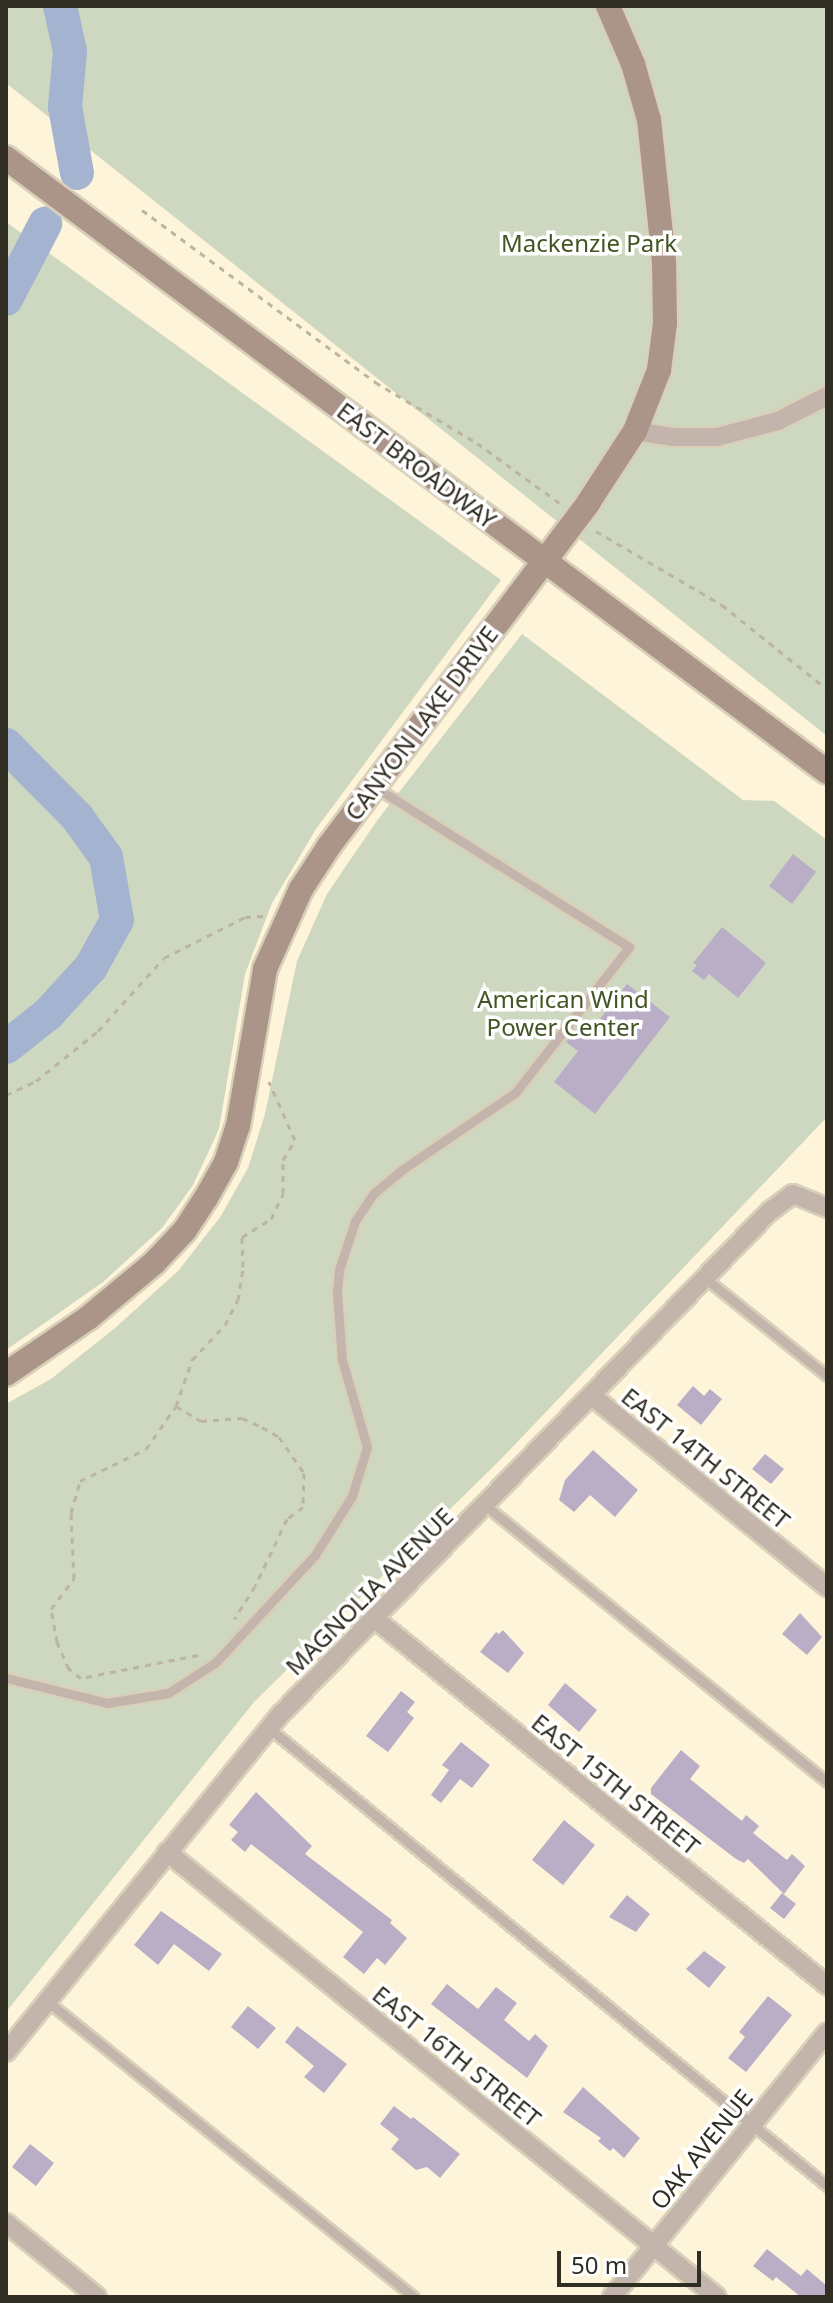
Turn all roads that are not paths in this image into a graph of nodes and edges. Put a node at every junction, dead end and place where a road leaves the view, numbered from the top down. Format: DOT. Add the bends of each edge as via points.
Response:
graph roads {
  1 [pos="608,6"];
  2 [pos="6,158"];
  3 [pos="827,396"];
  4 [pos="635,431"];
  5 [pos="543,560"];
  6 [pos="827,772"];
  7 [pos="374,786"];
  8 [pos="827,1208"];
  9 [pos="705,1278"];
  10 [pos="6,1374"];
  11 [pos="827,1376"];
  12 [pos="592,1396"];
  13 [pos="486,1506"];
  14 [pos="827,1587"];
  15 [pos="375,1619"];
  16 [pos="6,1678"];
  17 [pos="269,1728"];
  18 [pos="827,1782"];
  19 [pos="167,1852"];
  20 [pos="827,1985"];
  21 [pos="47,2001"];
  22 [pos="827,2032"];
  23 [pos="6,2052"];
  24 [pos="752,2125"];
  25 [pos="827,2186"];
  26 [pos="6,2223"];
  27 [pos="654,2246"];
  28 [pos="97,2297"];
  29 [pos="414,2297"];
  30 [pos="612,2297"];
  31 [pos="717,2297"];
  1 -- 4 [label="street, CANYON LAKE DRIVE" via="649,120 664,262 659,370"];
  2 -- 5 [label="street, EAST BROADWAY"];
  3 -- 4 [label="street" via="778,421 717,437"];
  4 -- 5 [label="street, CANYON LAKE DRIVE"];
  5 -- 6 [label="street, EAST BROADWAY"];
  5 -- 7 [label="street, CANYON LAKE DRIVE"];
  7 -- 10 [label="street, CANYON LAKE DRIVE" via="287,915 265,969 246,1091 226,1162 185,1230 88,1318"];
  7 -- 16 [label="lane" via="629,947 515,1093 403,1169 359,1214 339,1270 337,1293 342,1360 367,1447 352,1496 315,1555 215,1663 168,1693 107,1703"];
  8 -- 9 [label="street, MAGNOLIA AVENUE" via="789,1195"];
  9 -- 11 [label="lane"];
  9 -- 12 [label="street, MAGNOLIA AVENUE"];
  12 -- 13 [label="street, MAGNOLIA AVENUE"];
  12 -- 14 [label="street, EAST 14TH STREET"];
  13 -- 15 [label="street, MAGNOLIA AVENUE"];
  13 -- 18 [label="lane"];
  15 -- 17 [label="street, MAGNOLIA AVENUE"];
  15 -- 20 [label="street, EAST 15TH STREET"];
  17 -- 19 [label="street, MAGNOLIA AVENUE"];
  17 -- 24 [label="lane"];
  19 -- 21 [label="street, MAGNOLIA AVENUE"];
  19 -- 27 [label="street, EAST 16TH STREET"];
  21 -- 23 [label="street, MAGNOLIA AVENUE"];
  21 -- 29 [label="lane"];
  22 -- 24 [label="street, OAK AVENUE"];
  24 -- 25 [label="lane"];
  24 -- 27 [label="street, OAK AVENUE"];
  26 -- 28 [label="street"];
  27 -- 30 [label="street, OAK AVENUE"];
  27 -- 31 [label="street, EAST 16TH STREET"];
}
